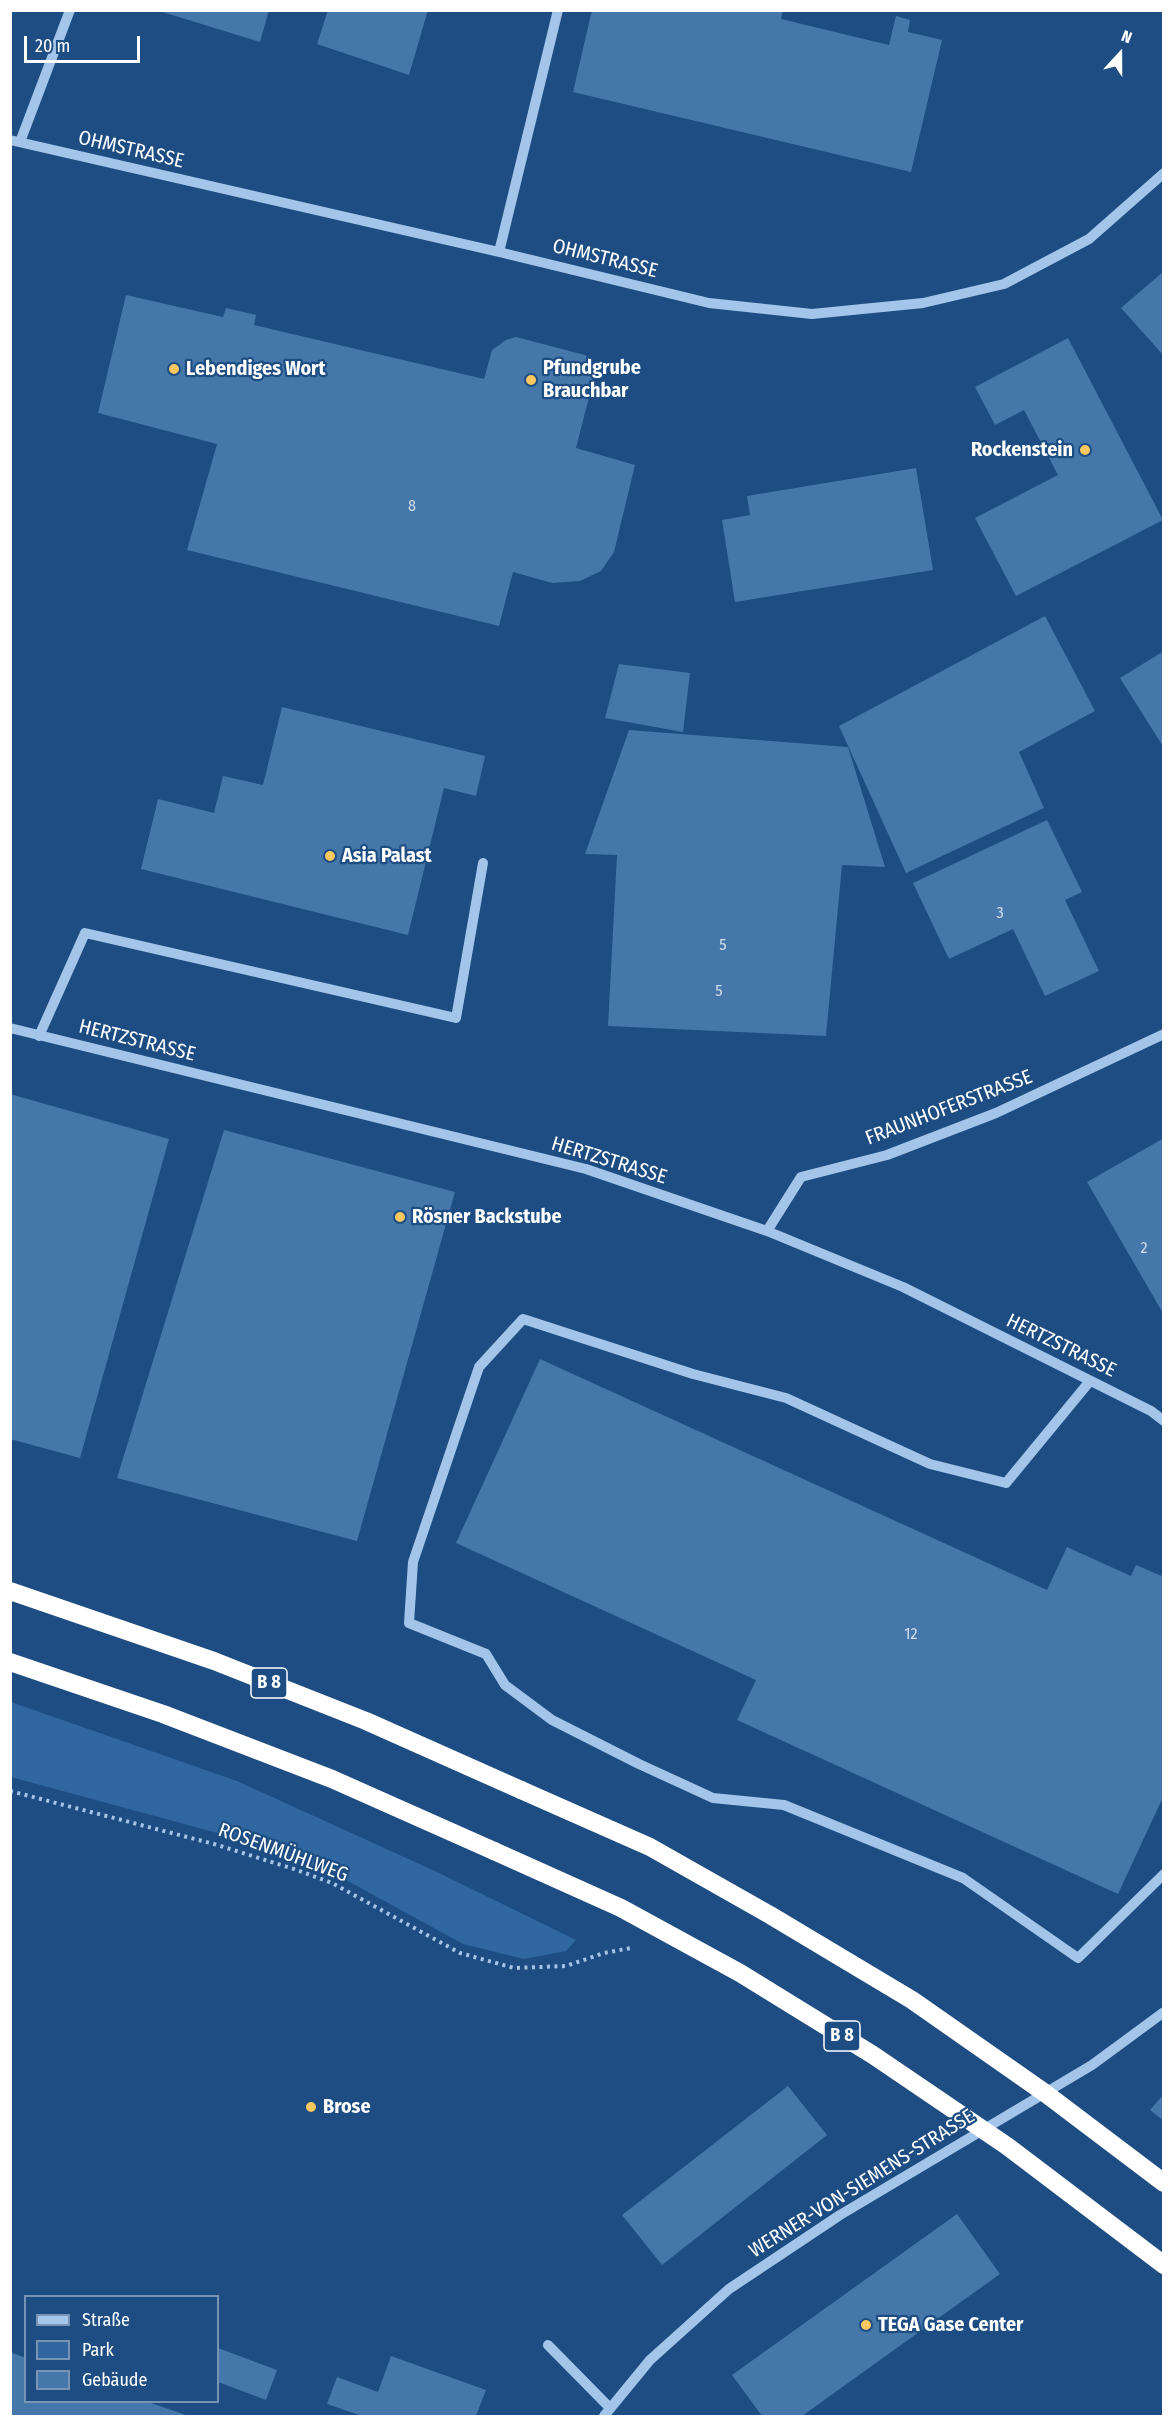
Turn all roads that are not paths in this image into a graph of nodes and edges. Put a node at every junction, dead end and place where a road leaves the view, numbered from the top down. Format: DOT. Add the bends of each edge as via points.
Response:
graph roads {
  1 [pos="70,10"];
  2 [pos="558,10"];
  3 [pos="15,141"];
  4 [pos="1164,173"];
  5 [pos="499,252"];
  6 [pos="483,863"];
  7 [pos="10,1028"];
  8 [pos="1164,1034"];
  9 [pos="39,1036"];
  10 [pos="767,1231"];
  11 [pos="1090,1381"];
  12 [pos="1164,1421"];
  13 [pos="10,1591"];
  14 [pos="10,1662"];
  15 [pos="1164,1874"];
  16 [pos="1164,2012"];
  17 [pos="1164,2183"];
  18 [pos="1164,2265"];
  19 [pos="548,2345"];
  20 [pos="607,2412"];
  1 -- 3 [label="street"];
  2 -- 5 [label="street"];
  3 -- 5 [label="street, OHMSTRASSE"];
  4 -- 5 [label="street, OHMSTRASSE" via="1080,244 1004,284 923,303 812,314 709,303"];
  6 -- 9 [label="street" via="456,1017 85,933"];
  7 -- 9 [label="street, HERTZSTRASSE"];
  8 -- 10 [label="street, FRAUNHOFERSTRASSE" via="996,1113 887,1155 801,1177"];
  9 -- 10 [label="street, HERTZSTRASSE" via="586,1169"];
  10 -- 11 [label="street, HERTZSTRASSE" via="903,1287"];
  11 -- 12 [label="street, HERTZSTRASSE"];
  11 -- 15 [label="street" via="1006,1483 930,1464 786,1398 693,1374 523,1319 479,1367 413,1562 409,1623 486,1654 505,1684 552,1720 713,1798 784,1804 963,1878 1078,1958"];
  13 -- 17 [label="highway, B 8, bridge" via="214,1661 366,1720 650,1847 912,2000"];
  14 -- 18 [label="highway, B 8, bridge" via="163,1714 332,1779 621,1908 740,1973 832,2030 1007,2146"];
  16 -- 20 [label="street, WERNER-VON-SIEMENS-STRASSE" via="1092,2065 840,2215 729,2289 650,2360"];
  19 -- 20 [label="street"];
}
